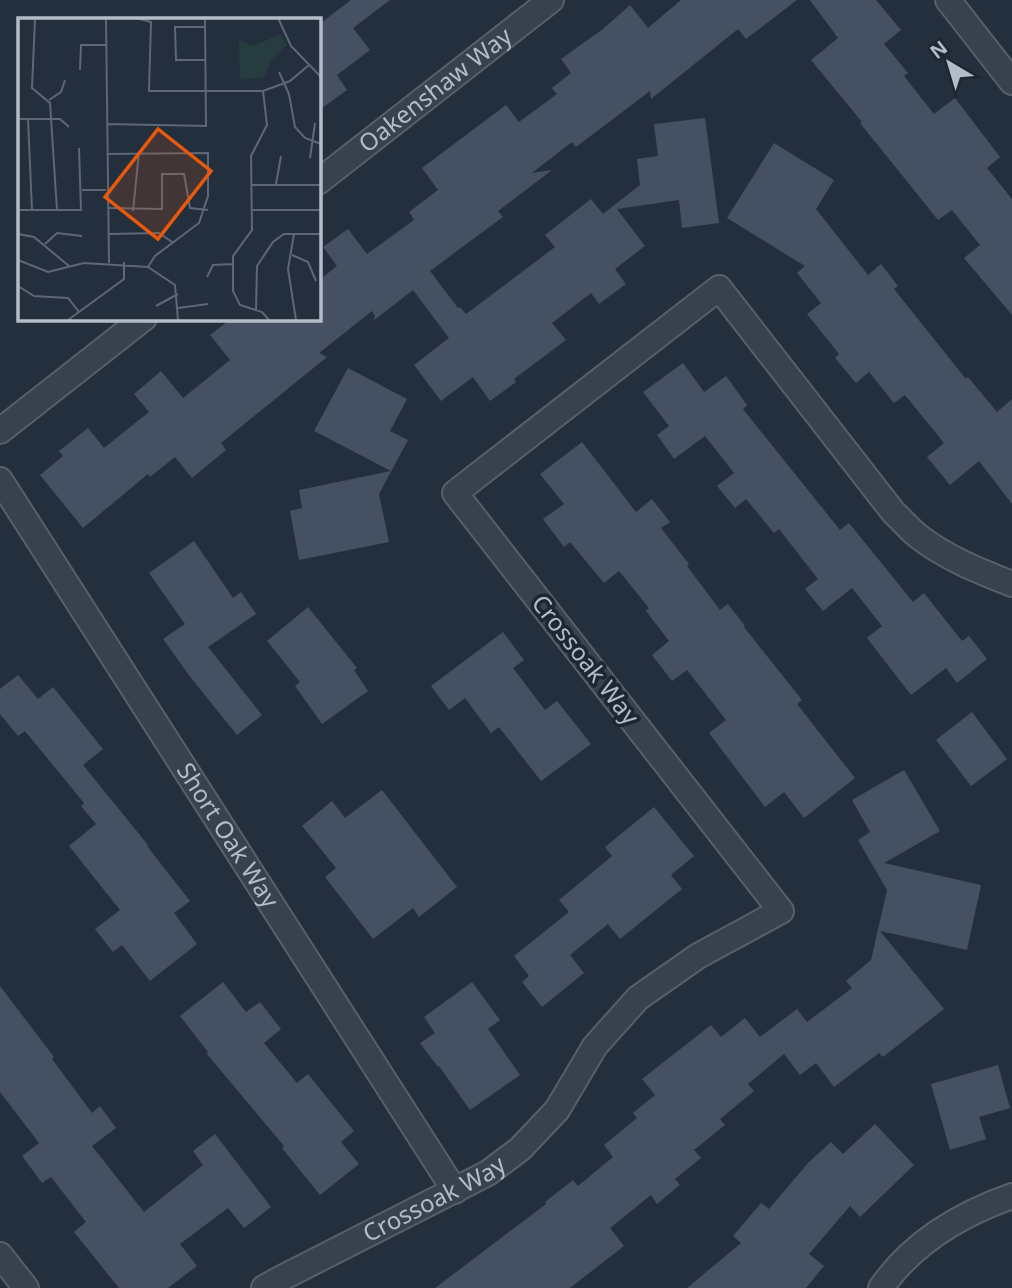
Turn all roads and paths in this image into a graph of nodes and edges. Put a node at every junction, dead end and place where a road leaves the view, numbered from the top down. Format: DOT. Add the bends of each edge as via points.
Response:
graph roads {
  1 [pos="551,0"];
  2 [pos="948,0"];
  3 [pos="1012,82"];
  4 [pos="320,180"];
  5 [pos="141,320"];
  6 [pos="0,431"];
  7 [pos="0,480"];
  8 [pos="1012,584"];
  9 [pos="454,1191"];
  10 [pos="1012,1196"];
  11 [pos="0,1255"];
  12 [pos="26,1288"];
  13 [pos="264,1288"];
  14 [pos="881,1288"];
  1 -- 4 [label="street, Oakenshaw Way"];
  2 -- 3 [label="street"];
  5 -- 6 [label="street"];
  7 -- 9 [label="street, Short Oak Way"];
  8 -- 9 [label="street, Crossoak Way" via="945,554 894,513 719,288 455,493 781,911 698,956 638,998 595,1046 556,1110 520,1149"];
  9 -- 13 [label="street, Crossoak Way"];
  10 -- 14 [label="street" via="933,1236 892,1272"];
  11 -- 12 [label="street"];
}
